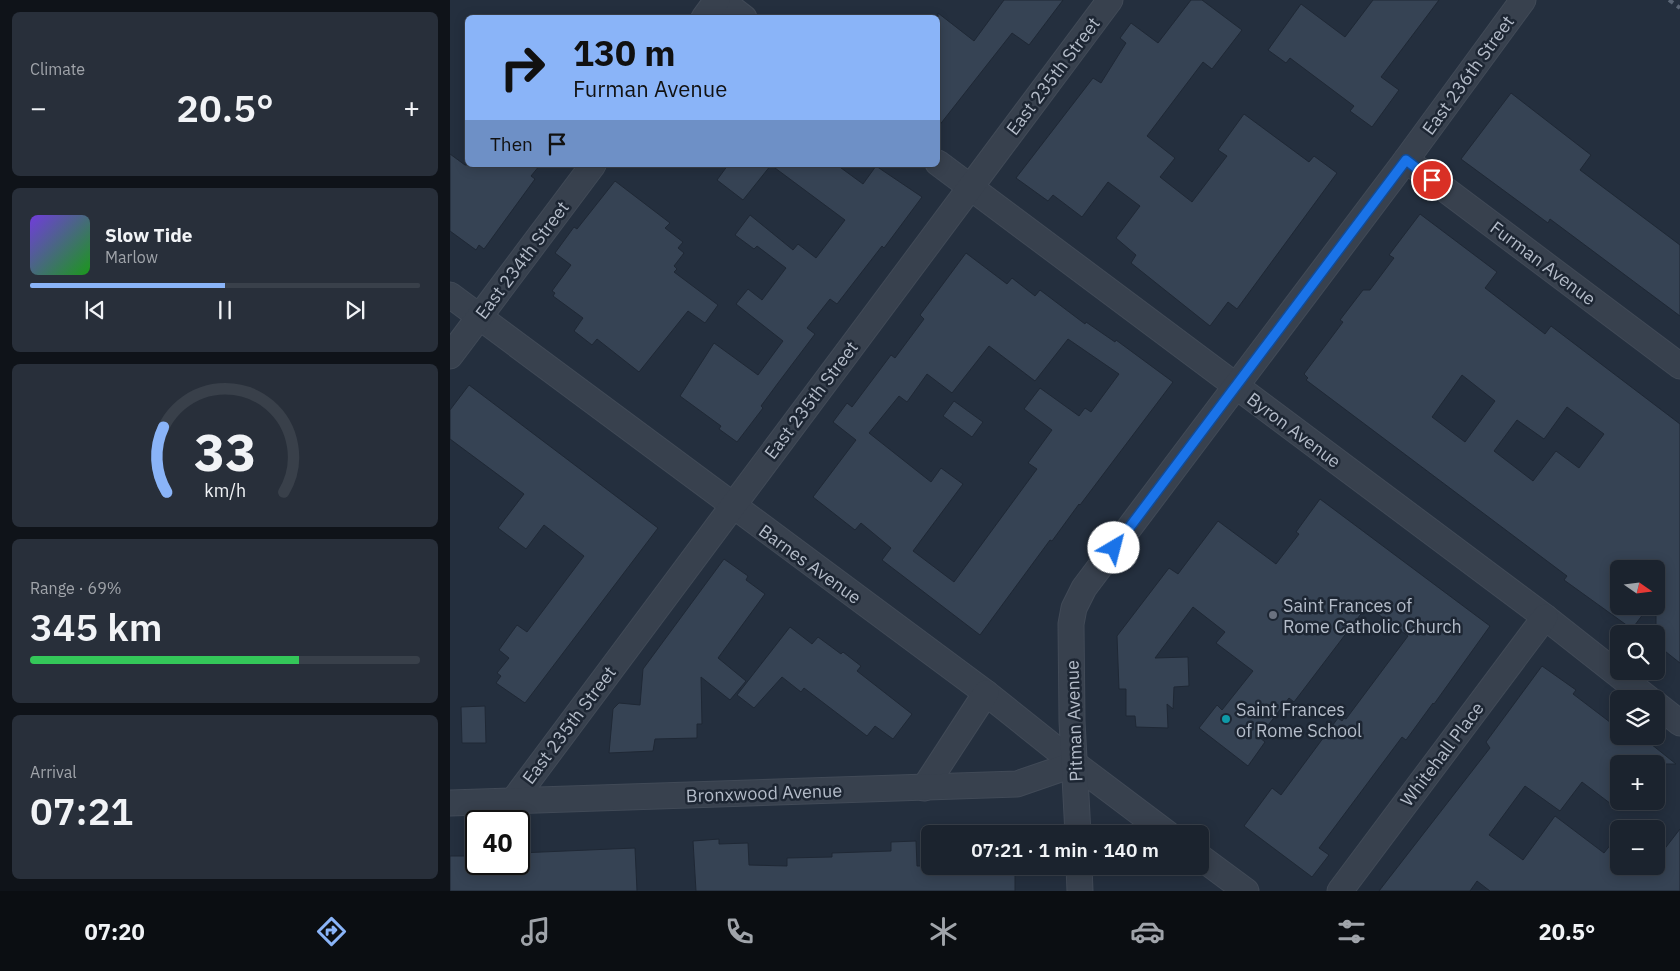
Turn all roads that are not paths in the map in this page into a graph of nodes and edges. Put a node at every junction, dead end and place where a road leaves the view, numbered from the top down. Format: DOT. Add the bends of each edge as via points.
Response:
graph roads {
  1 [pos="717,0"];
  2 [pos="721,0"];
  3 [pos="1110,0"];
  4 [pos="1523,0"];
  5 [pos="706,15"];
  6 [pos="740,15"];
  7 [pos="1406,160"];
  8 [pos="940,165"];
  9 [pos="592,167"];
  10 [pos="970,188"];
  11 [pos="450,295"];
  12 [pos="479,317"];
  13 [pos="450,356"];
  14 [pos="1680,366"];
  15 [pos="1236,386"];
  16 [pos="732,507"];
  17 [pos="1074,608"];
  18 [pos="1545,617"];
  19 [pos="1638,690"];
  20 [pos="986,693"];
  21 [pos="1665,711"];
  22 [pos="1680,723"];
  23 [pos="1075,764"];
  24 [pos="924,788"];
  25 [pos="513,801"];
  26 [pos="450,803"];
  27 [pos="1078,825"];
  28 [pos="1156,825"];
  29 [pos="1209,864"];
  30 [pos="1079,875"];
  31 [pos="1080,891"];
  32 [pos="1246,891"];
  33 [pos="1340,891"];
  1 -- 5 [label="street"];
  2 -- 6 [label="street"];
  3 -- 10 [label="street, East 235th Street"];
  4 -- 7 [label="street, East 236th Street"];
  7 -- 14 [label="street, Furman Avenue"];
  7 -- 15 [label="street, East 236th Street"];
  8 -- 10 [label="street, Byron Avenue"];
  9 -- 12 [label="street, East 234th Street"];
  10 -- 15 [label="street, Byron Avenue"];
  10 -- 16 [label="street, East 235th Street"];
  11 -- 12 [label="street, Barnes Avenue"];
  12 -- 13 [label="street, East 234th Street"];
  12 -- 16 [label="street, Barnes Avenue"];
  15 -- 17 [label="street, East 236th Street" via="1084,588"];
  15 -- 18 [label="street, Byron Avenue"];
  16 -- 20 [label="street, Barnes Avenue"];
  16 -- 25 [label="street, East 235th Street"];
  17 -- 23 [label="street, Pitman Avenue" via="1071,624"];
  18 -- 19 [label="street, Byron Avenue"];
  18 -- 33 [label="street, Whitehall Place"];
  20 -- 23 [label="street, Barnes Avenue"];
  20 -- 24 [label="street"];
  21 -- 22 [label="street"];
  23 -- 24 [label="street, Bronxwood Avenue" via="1017,784"];
  23 -- 27 [label="street, Pitman Avenue"];
  23 -- 28 [label="street, Barnes Avenue"];
  24 -- 25 [label="street, Bronxwood Avenue"];
  25 -- 26 [label="street, Bronxwood Avenue"];
  29 -- 32 [label="street"];
  30 -- 31 [label="street"];
}
